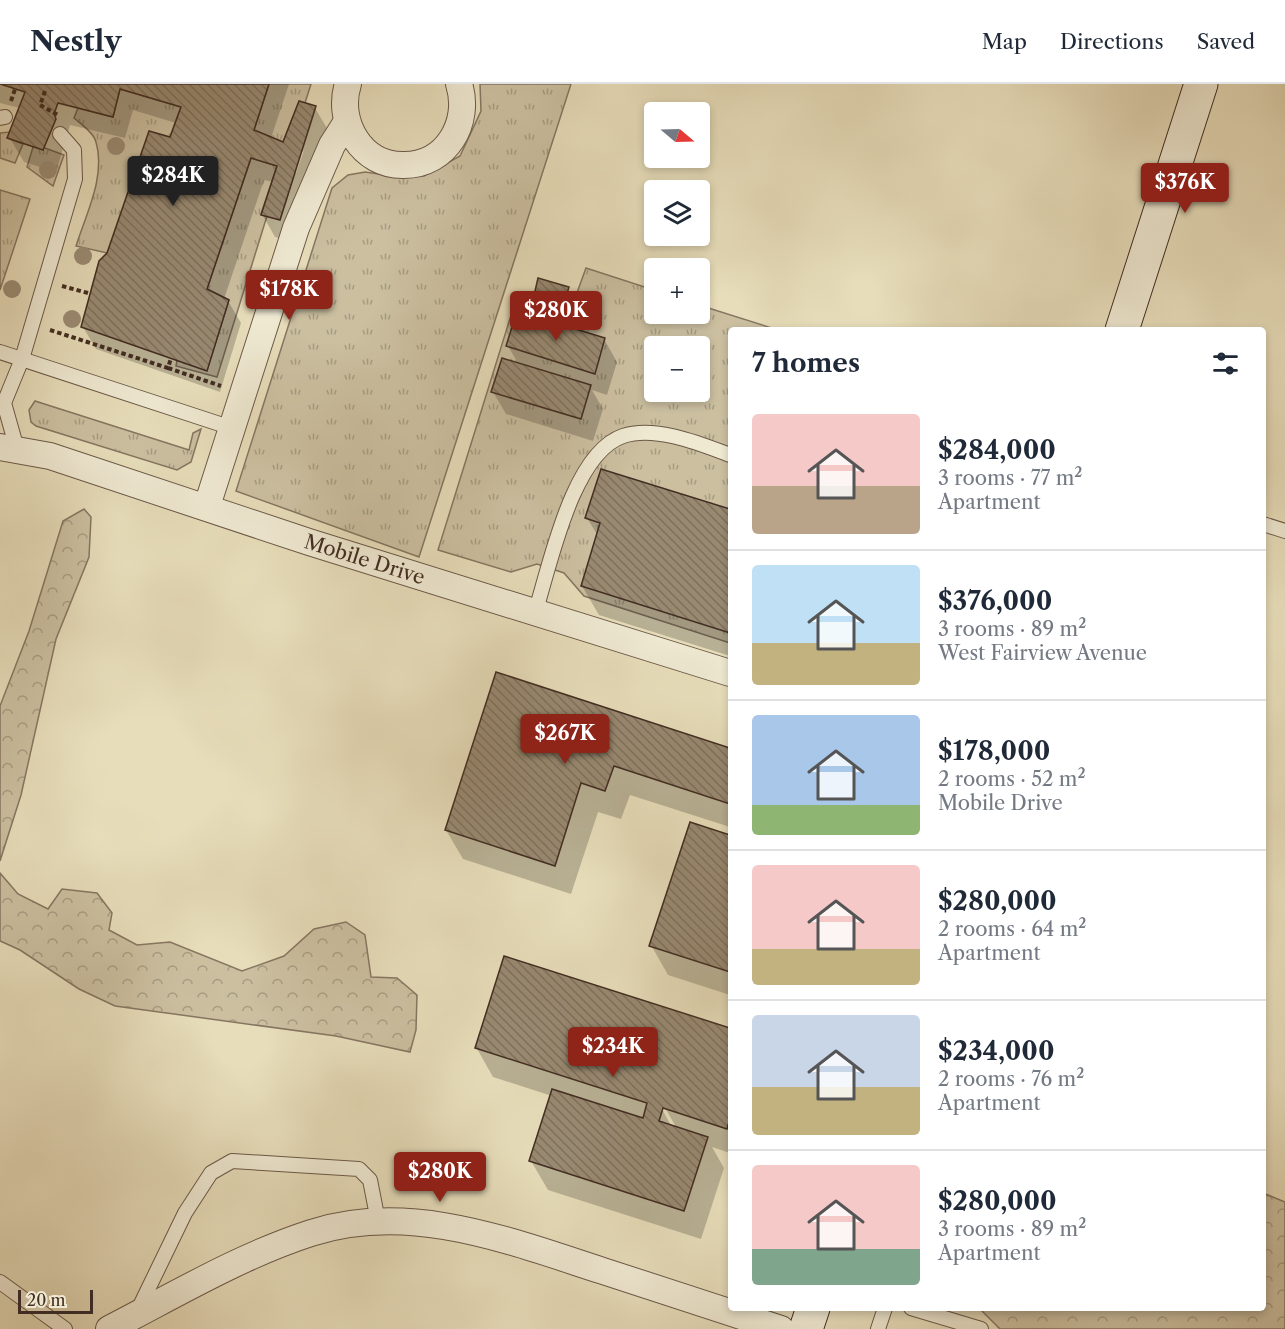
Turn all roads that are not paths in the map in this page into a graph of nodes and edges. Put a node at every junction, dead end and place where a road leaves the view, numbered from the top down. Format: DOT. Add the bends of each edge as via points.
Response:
graph roads {
  1 [pos="348,84"];
  2 [pos="459,84"];
  3 [pos="1201,84"];
  4 [pos="346,123"];
  5 [pos="60,134"];
  6 [pos="1123,327"];
  7 [pos="0,352"];
  8 [pos="22,359"];
  9 [pos="232,428"];
  10 [pos="9,448"];
  11 [pos="728,454"];
  12 [pos="207,506"];
  13 [pos="1266,525"];
  14 [pos="1285,531"];
  15 [pos="535,612"];
  16 [pos="728,672"];
  17 [pos="378,1221"];
  18 [pos="0,1282"];
  19 [pos="812,1311"];
  20 [pos="884,1311"];
  21 [pos="917,1311"];
  22 [pos="135,1316"];
  23 [pos="942,1323"];
  24 [pos="65,1329"];
  25 [pos="110,1329"];
  26 [pos="781,1329"];
  27 [pos="806,1329"];
  28 [pos="878,1329"];
  29 [pos="981,1329"];
  1 -- 4 [label="street" via="344,98"];
  2 -- 4 [label="street" via="464,99 461,124 448,146 428,160 403,165 379,160 358,145"];
  3 -- 6 [label="main road"];
  4 -- 9 [label="street" via="332,145 296,228"];
  5 -- 8 [label="lane" via="74,150 75,179"];
  7 -- 8 [label="lane"];
  8 -- 9 [label="lane"];
  8 -- 10 [label="lane" via="4,403"];
  9 -- 12 [label="street"];
  10 -- 12 [label="street, Mobile Drive" via="50,456"];
  11 -- 15 [label="lane" via="680,437 645,433 624,435 604,445 566,512"];
  12 -- 15 [label="street, Mobile Drive"];
  13 -- 14 [label="lane"];
  15 -- 16 [label="street, Mobile Drive"];
  17 -- 22 [label="street" via="312,1232 236,1263"];
  17 -- 22 [label="lane" via="370,1180 359,1169 232,1161 211,1173 185,1213"];
  17 -- 26 [label="street" via="441,1224 491,1234"];
  18 -- 24 [label="lane"];
  19 -- 27 [label="main road"];
  20 -- 28 [label="lane"];
  21 -- 23 [label="lane"];
  22 -- 25 [label="street"];
  23 -- 29 [label="lane"];
}
